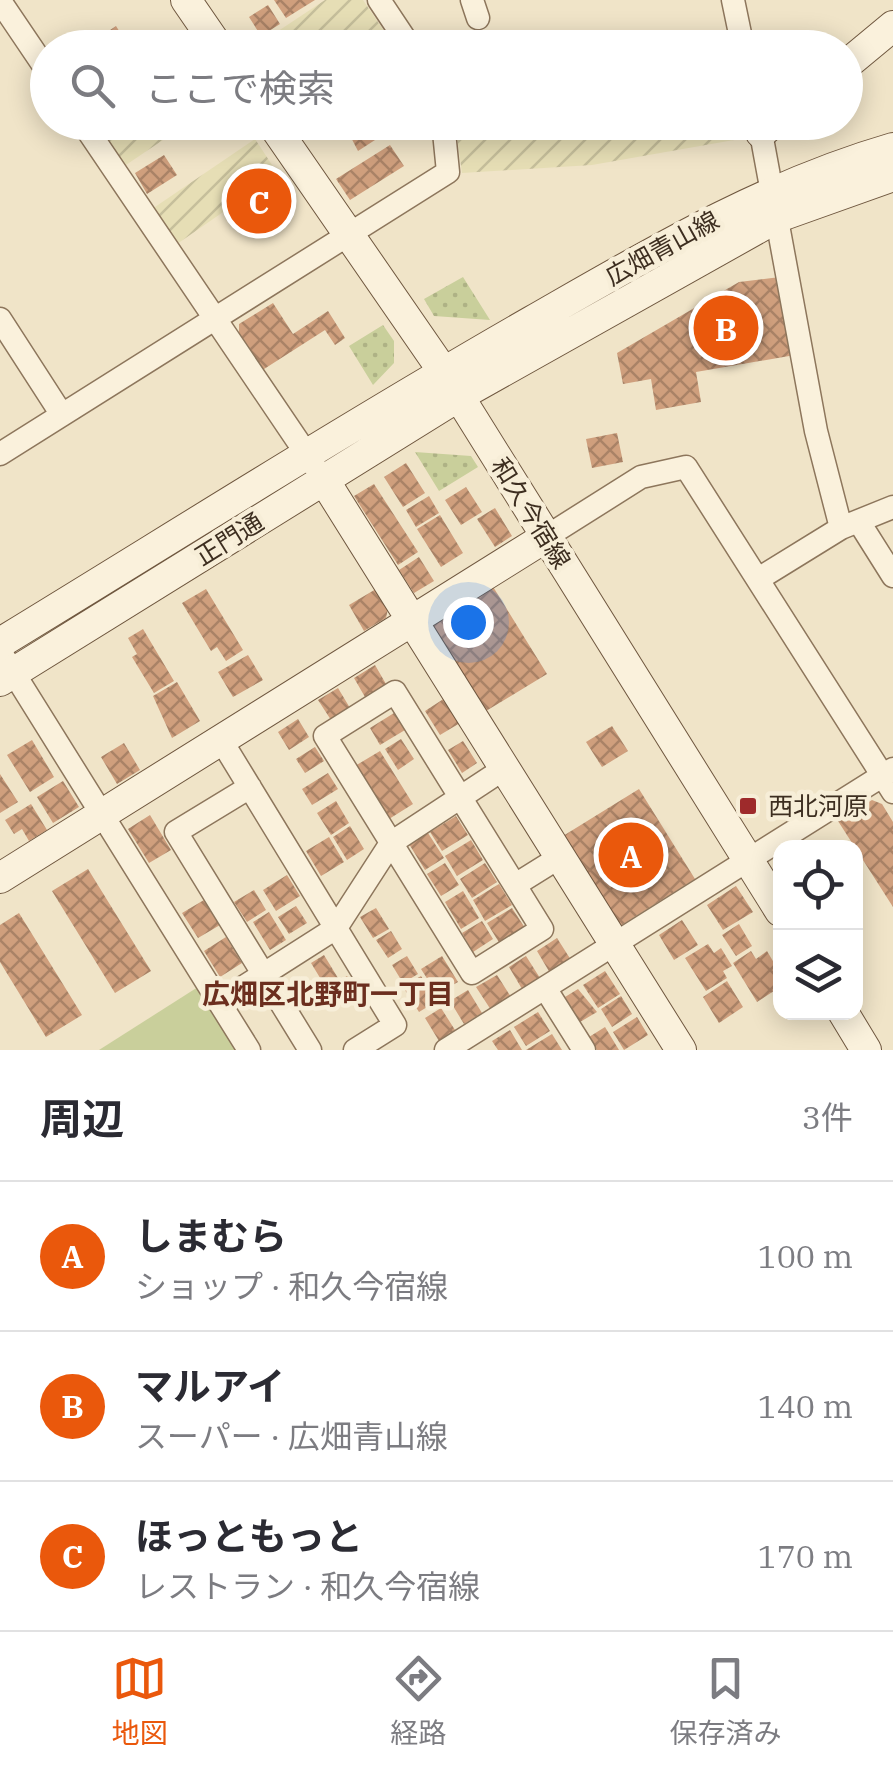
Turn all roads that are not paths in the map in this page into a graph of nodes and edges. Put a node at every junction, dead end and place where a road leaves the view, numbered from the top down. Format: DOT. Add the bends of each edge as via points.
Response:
graph roads {
  1 [pos="186,0"];
  2 [pos="379,0"];
  3 [pos="733,0"];
  4 [pos="0,2"];
  5 [pos="893,26"];
  6 [pos="207,30"];
  7 [pos="399,30"];
  8 [pos="739,30"];
  9 [pos="30,46"];
  10 [pos="863,50"];
  11 [pos="94,140"];
  12 [pos="283,140"];
  13 [pos="444,140"];
  14 [pos="767,140"];
  15 [pos="893,148"];
  16 [pos="893,176"];
  17 [pos="775,203"];
  18 [pos="349,236"];
  19 [pos="0,320"];
  20 [pos="216,320"];
  21 [pos="451,384"];
  22 [pos="62,415"];
  23 [pos="0,454"];
  24 [pos="316,467"];
  25 [pos="893,507"];
  26 [pos="850,525"];
  27 [pos="546,537"];
  28 [pos="893,576"];
  29 [pos="760,578"];
  30 [pos="412,620"];
  31 [pos="0,643"];
  32 [pos="4,668"];
  33 [pos="221,740"];
  34 [pos="504,768"];
  35 [pos="890,779"];
  36 [pos="250,787"];
  37 [pos="461,797"];
  38 [pos="101,814"];
  39 [pos="392,842"];
  40 [pos="560,858"];
  41 [pos="749,860"];
  42 [pos="0,878"];
  43 [pos="516,886"];
  44 [pos="773,899"];
  45 [pos="336,928"];
  46 [pos="614,944"];
  47 [pos="264,974"];
  48 [pos="545,988"];
  49 [pos="220,1002"];
  50 [pos="848,1020"];
  51 [pos="461,1046"];
  52 [pos="250,1050"];
  53 [pos="310,1050"];
  54 [pos="355,1050"];
  55 [pos="584,1050"];
  56 [pos="681,1050"];
  57 [pos="866,1050"];
  1 -- 6 [label="street"];
  2 -- 7 [label="street"];
  3 -- 8 [label="street"];
  4 -- 9 [label="street"];
  5 -- 10 [label="street"];
  11 -- 20 [label="street"];
  12 -- 18 [label="street, 和久今宿線"];
  13 -- 18 [label="street" via="448,172"];
  14 -- 17 [label="street"];
  15 -- 17 [label="street, 広畑青山線"];
  16 -- 17 [label="street, 広畑青山線"];
  17 -- 21 [label="street, 広畑青山線"];
  17 -- 26 [label="street" via="816,431"];
  18 -- 20 [label="street"];
  18 -- 21 [label="street, 和久今宿線"];
  19 -- 22 [label="street"];
  20 -- 22 [label="street"];
  20 -- 24 [label="street"];
  21 -- 24 [label="street, 正門通"];
  21 -- 27 [label="street, 和久今宿線"];
  22 -- 23 [label="street"];
  24 -- 30 [label="street"];
  24 -- 31 [label="street, 正門通"];
  24 -- 32 [label="street, 正門通"];
  25 -- 26 [label="street"];
  26 -- 28 [label="street"];
  26 -- 29 [label="street"];
  27 -- 29 [label="street" via="641,478 686,466"];
  27 -- 30 [label="street"];
  27 -- 41 [label="street, 和久今宿線"];
  29 -- 35 [label="street"];
  30 -- 33 [label="street"];
  30 -- 34 [label="street"];
  32 -- 38 [label="street"];
  33 -- 36 [label="street"];
  33 -- 38 [label="street"];
  34 -- 37 [label="street"];
  34 -- 40 [label="street"];
  35 -- 41 [label="street"];
  36 -- 45 [label="street"];
  36 -- 47 [label="street" via="176,832"];
  37 -- 39 [label="street"];
  37 -- 39 [label="street" via="395,692 325,736"];
  37 -- 43 [label="street"];
  38 -- 42 [label="street"];
  38 -- 49 [label="street"];
  39 -- 43 [label="street" via="472,973 542,929"];
  39 -- 45 [label="street"];
  40 -- 43 [label="street"];
  40 -- 46 [label="street"];
  41 -- 44 [label="street, 和久今宿線"];
  41 -- 46 [label="street"];
  45 -- 47 [label="street"];
  45 -- 54 [label="street" via="396,1025"];
  46 -- 48 [label="street"];
  46 -- 56 [label="street"];
  47 -- 49 [label="street"];
  47 -- 53 [label="street"];
  48 -- 51 [label="street"];
  48 -- 55 [label="street"];
  49 -- 52 [label="street"];
  50 -- 57 [label="street"];
}
